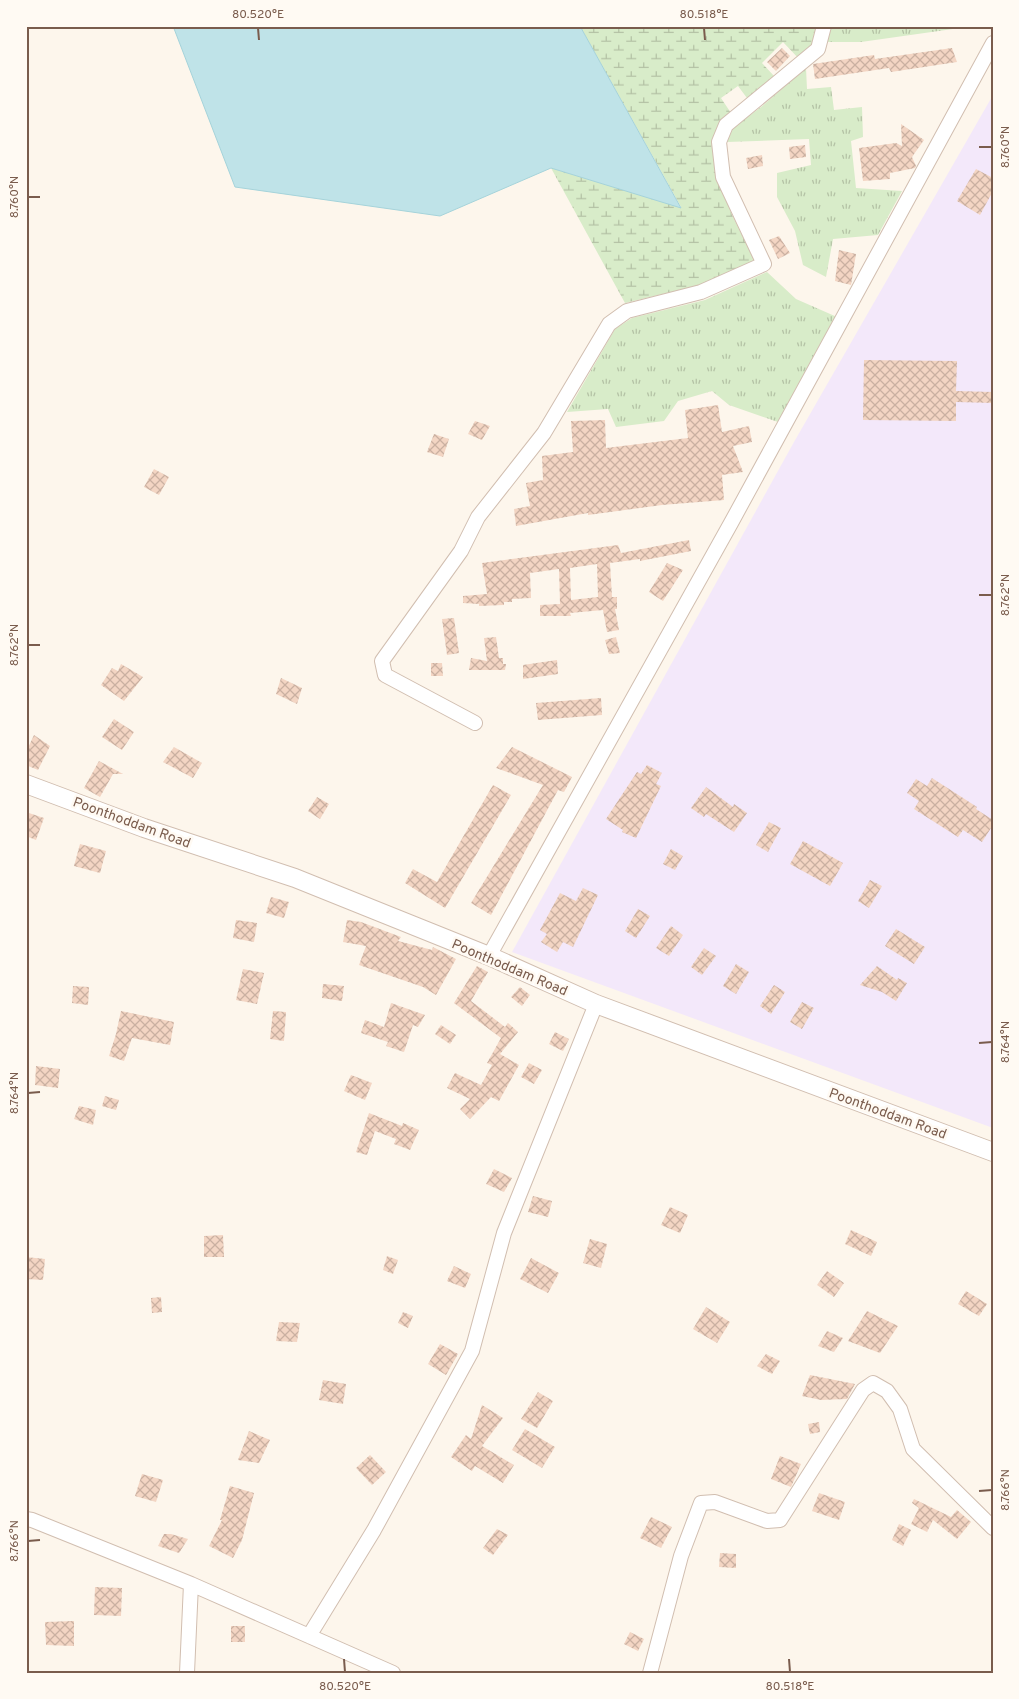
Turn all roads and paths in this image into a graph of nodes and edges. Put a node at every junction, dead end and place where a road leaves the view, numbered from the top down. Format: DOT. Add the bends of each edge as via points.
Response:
graph roads {
  1 [pos="824,26"];
  2 [pos="993,43"];
  3 [pos="475,723"];
  4 [pos="26,784"];
  5 [pos="489,956"];
  6 [pos="596,1004"];
  7 [pos="993,1152"];
  8 [pos="26,1520"];
  9 [pos="993,1528"];
  10 [pos="191,1584"];
  11 [pos="309,1636"];
  12 [pos="187,1673"];
  13 [pos="392,1673"];
  14 [pos="650,1673"];
  1 -- 3 [label="street" via="818,49 726,125 719,142 723,178 764,264 702,292 627,311 609,324 544,433 478,517 461,551 382,661 385,674"];
  2 -- 5 [label="street"];
  4 -- 5 [label="street, Poonthoddam Road" via="294,878"];
  5 -- 6 [label="street, Poonthoddam Road"];
  6 -- 7 [label="street, Poonthoddam Road"];
  6 -- 11 [label="street" via="504,1233 472,1351 374,1530"];
  8 -- 10 [label="street"];
  9 -- 14 [label="street" via="913,1449 900,1409 887,1391 873,1383 863,1390 780,1520 767,1522 715,1502 702,1503 681,1556"];
  10 -- 11 [label="street"];
  10 -- 12 [label="street"];
  11 -- 13 [label="street"];
}
